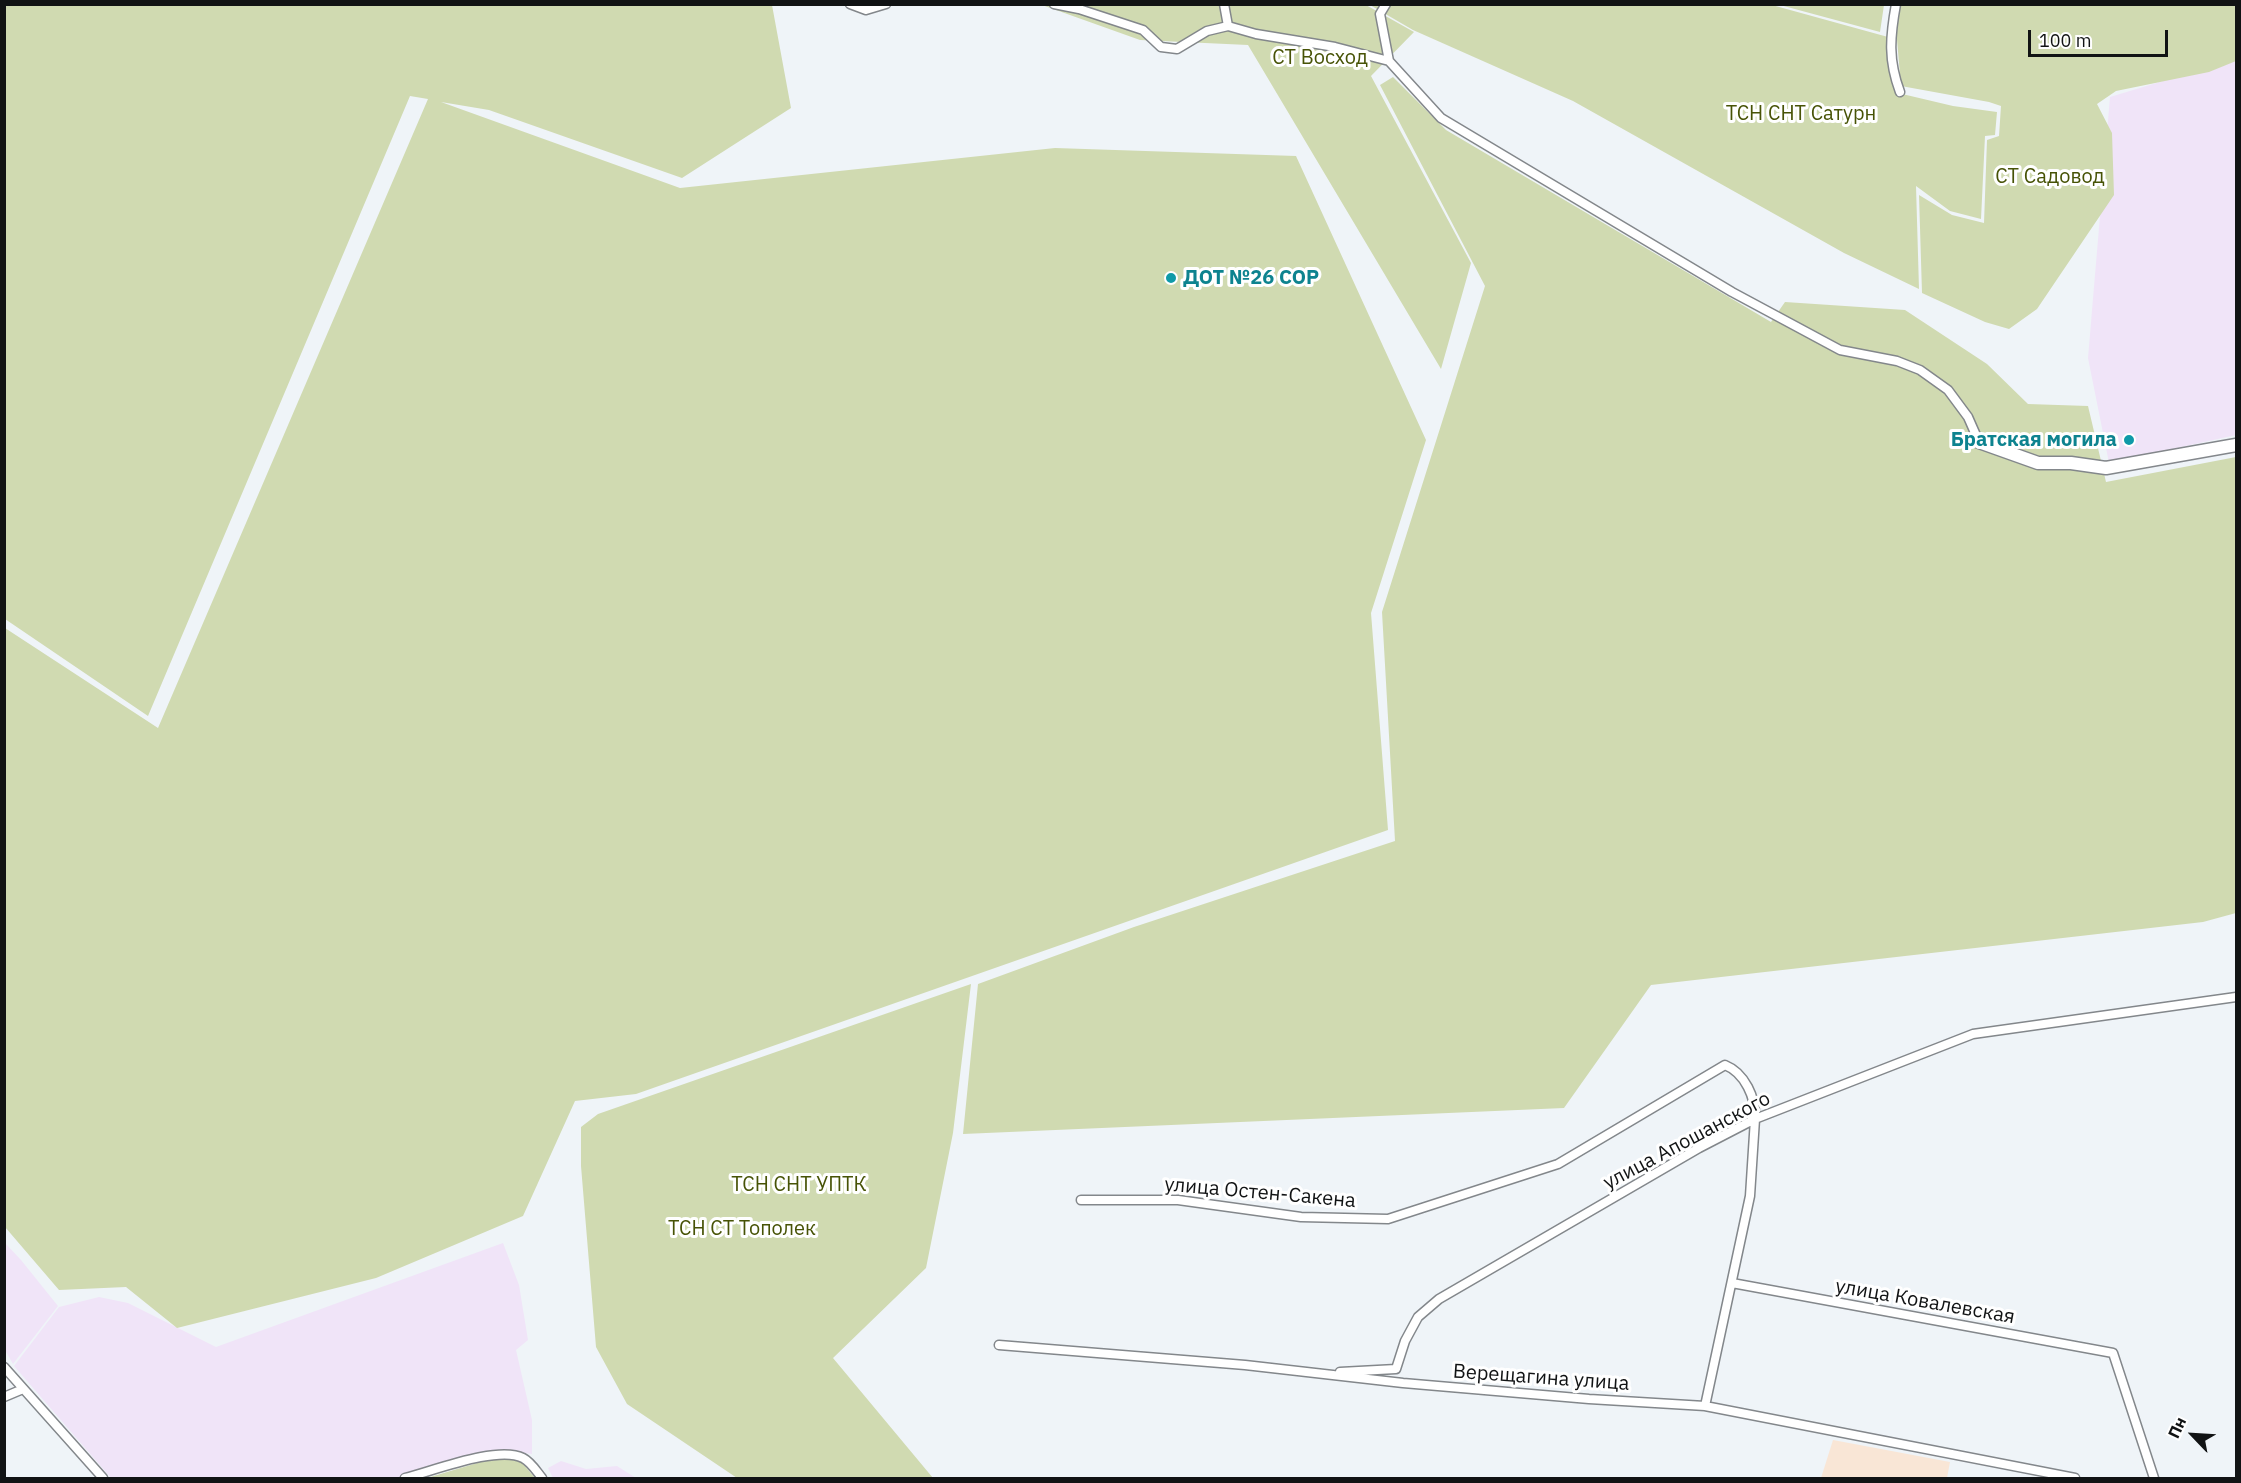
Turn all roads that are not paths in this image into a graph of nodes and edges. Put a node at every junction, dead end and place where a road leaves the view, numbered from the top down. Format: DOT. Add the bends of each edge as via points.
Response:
graph roads {
  1 [pos="850,4"];
  2 [pos="886,4"];
  3 [pos="1054,4"];
  4 [pos="1224,4"];
  5 [pos="1376,4"];
  6 [pos="1386,4"];
  7 [pos="1896,4"];
  8 [pos="1087,8"];
  9 [pos="1380,14"];
  10 [pos="1228,26"];
  11 [pos="1389,61"];
  12 [pos="1900,92"];
  13 [pos="1979,441"];
  14 [pos="2236,445"];
  15 [pos="2236,997"];
  16 [pos="1755,1119"];
  17 [pos="1081,1200"];
  18 [pos="1732,1283"];
  19 [pos="999,1345"];
  20 [pos="4,1366"];
  21 [pos="1313,1373"];
  22 [pos="23,1389"];
  23 [pos="4,1397"];
  24 [pos="1705,1406"];
  25 [pos="103,1479"];
  26 [pos="405,1479"];
  27 [pos="542,1479"];
  28 [pos="2075,1479"];
  29 [pos="2154,1479"];
  1 -- 2 [label="street" via="866,10"];
  3 -- 8 [label="street"];
  4 -- 10 [label="street"];
  5 -- 9 [label="street"];
  6 -- 9 [label="street"];
  7 -- 12 [label="street" via="1890,39 1894,77"];
  8 -- 10 [label="street" via="1143,30 1161,47 1177,49 1207,31"];
  9 -- 11 [label="street"];
  10 -- 11 [label="street"];
  11 -- 13 [label="street" via="1441,118 1732,292 1840,350 1897,361 1920,370 1948,390 1968,417"];
  13 -- 14 [label="street" via="2038,463 2106,468"];
  15 -- 16 [label="street, улица Апошанского" via="1973,1034"];
  16 -- 17 [label="street, улица Остен-Сакена" via="1756,1110 1745,1080 1725,1065 1558,1164 1388,1219 1301,1217 1178,1200"];
  16 -- 18 [label="street" via="1750,1196"];
  16 -- 21 [label="street, улица Апошанского" via="1439,1299 1418,1317 1396,1369"];
  18 -- 24 [label="street"];
  18 -- 29 [label="street, улица Ковалевская" via="2113,1353"];
  19 -- 21 [label="street, Верещагина улица"];
  20 -- 22 [label="street"];
  21 -- 24 [label="street, Верещагина улица"];
  22 -- 23 [label="street"];
  22 -- 25 [label="street"];
  24 -- 28 [label="street, Верещагина улица"];
  26 -- 27 [label="street" via="497,1453 525,1459"];
}
